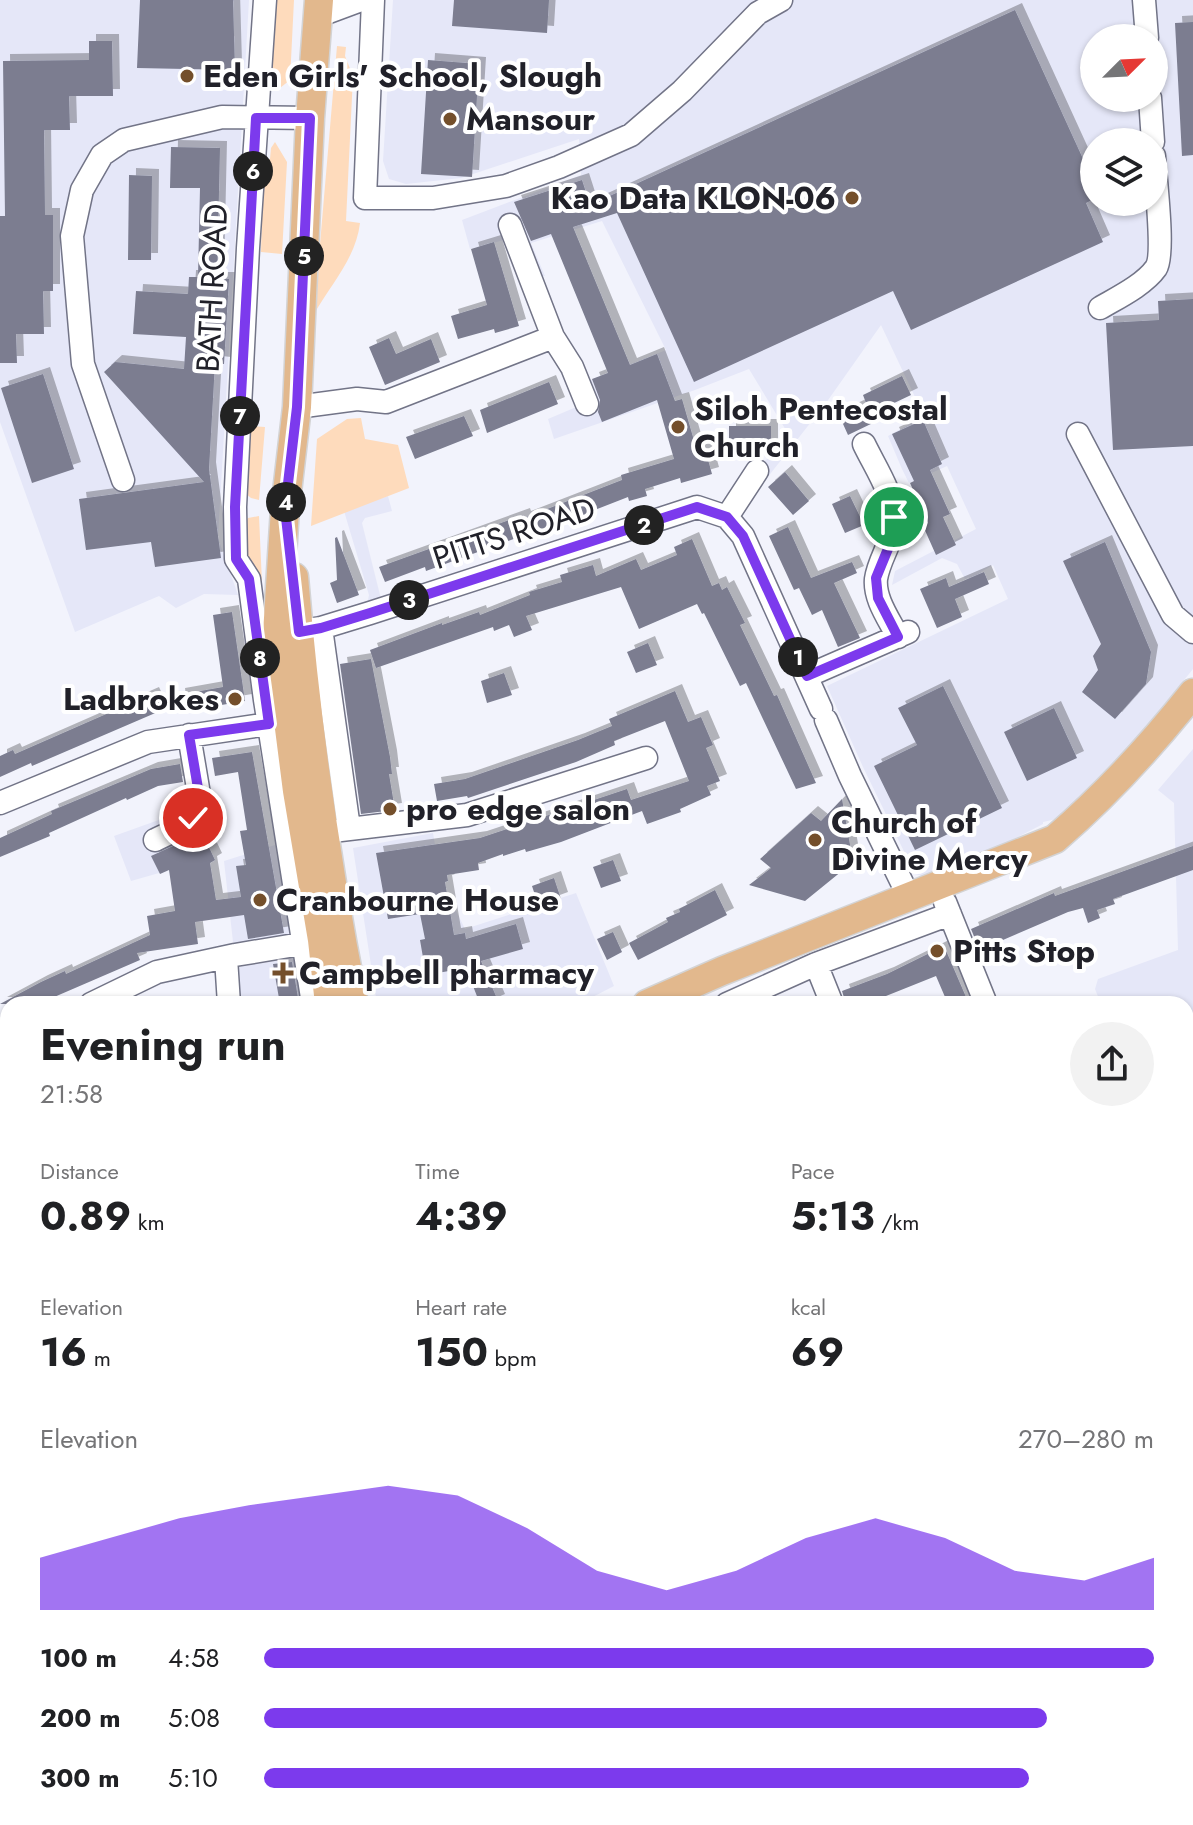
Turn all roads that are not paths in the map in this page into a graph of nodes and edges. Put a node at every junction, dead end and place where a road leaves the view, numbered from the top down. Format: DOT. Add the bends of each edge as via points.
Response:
graph roads {
  1 [pos="265,0"];
  2 [pos="361,0"];
  3 [pos="373,0"];
  4 [pos="781,0"];
  5 [pos="1144,0"];
  6 [pos="318,8"];
  7 [pos="1146,24"];
  8 [pos="256,118"];
  9 [pos="310,118"];
  10 [pos="1158,216"];
  11 [pos="510,225"];
  12 [pos="1100,308"];
  13 [pos="553,337"];
  14 [pos="587,404"];
  15 [pos="297,407"];
  16 [pos="1078,434"];
  17 [pos="864,444"];
  18 [pos="757,471"];
  19 [pos="123,480"];
  20 [pos="727,517"];
  21 [pos="299,631"];
  22 [pos="1193,632"];
  23 [pos="807,676"];
  24 [pos="1193,693"];
  25 [pos="269,724"];
  26 [pos="189,735"];
  27 [pos="646,758"];
  28 [pos="0,803"];
  29 [pos="337,830"];
  30 [pos="155,840"];
  31 [pos="938,887"];
  32 [pos="909,897"];
  33 [pos="950,914"];
  34 [pos="313,943"];
  35 [pos="226,958"];
  36 [pos="816,964"];
  37 [pos="108,996"];
  38 [pos="228,996"];
  39 [pos="313,996"];
  40 [pos="327,996"];
  41 [pos="353,996"];
  42 [pos="672,996"];
  43 [pos="745,996"];
  44 [pos="829,996"];
  45 [pos="983,996"];
  1 -- 8 [label="street, BATH ROAD"];
  2 -- 6 [label="street"];
  3 -- 4 [label="street" via="365,198 433,198 506,186 631,135 758,13"];
  5 -- 7 [label="street"];
  6 -- 9 [label="main road, BATH ROAD"];
  8 -- 9 [label="street"];
  8 -- 19 [label="street" via="222,117 124,140 102,155 82,190 72,236 83,364"];
  8 -- 25 [label="street, BATH ROAD" via="236,559 249,579"];
  9 -- 15 [label="main road, BATH ROAD"];
  10 -- 12 [label="street" via="1156,268"];
  11 -- 13 [label="street"];
  13 -- 14 [label="street"];
  13 -- 15 [label="street" via="386,402 357,399"];
  15 -- 21 [label="main road, BATH ROAD" via="285,509"];
  16 -- 22 [label="street" via="1086,466 1173,615"];
  17 -- 23 [label="street" via="894,517 892,539 876,578 878,598 904,634"];
  18 -- 20 [label="street"];
  20 -- 21 [label="street, PITTS ROAD" via="697,507"];
  20 -- 23 [label="street" via="743,536"];
  21 -- 29 [label="main road, BATH ROAD"];
  21 -- 34 [label="main road, BATH ROAD" via="297,791"];
  23 -- 32 [label="street"];
  24 -- 31 [label="main road" via="1148,749 1055,839"];
  25 -- 26 [label="street"];
  25 -- 34 [label="street, BATH ROAD"];
  26 -- 28 [label="street" via="148,742"];
  26 -- 30 [label="street" via="201,806 181,827"];
  27 -- 29 [label="street" via="467,815"];
  29 -- 41 [label="main road, BATH ROAD"];
  31 -- 32 [label="main road"];
  31 -- 33 [label="street"];
  32 -- 42 [label="main road"];
  33 -- 36 [label="street"];
  33 -- 45 [label="street"];
  34 -- 35 [label="street"];
  34 -- 39 [label="street, BATH ROAD"];
  34 -- 40 [label="main road, BATH ROAD"];
  35 -- 37 [label="street" via="157,972"];
  35 -- 38 [label="street"];
  36 -- 43 [label="street"];
  36 -- 44 [label="street"];
}
